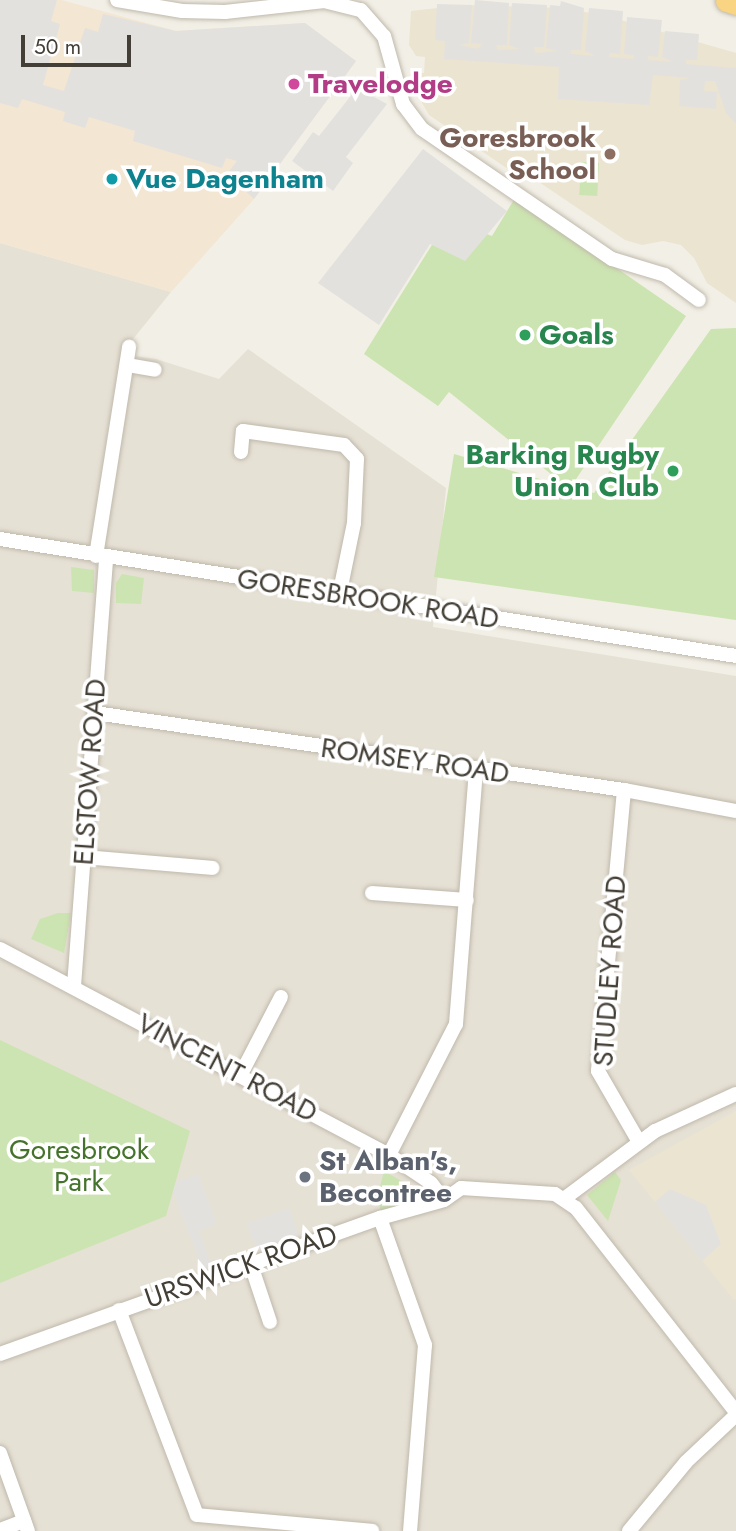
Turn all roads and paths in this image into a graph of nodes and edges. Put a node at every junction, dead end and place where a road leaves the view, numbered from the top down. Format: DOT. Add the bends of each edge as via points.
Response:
graph roads {
  1 [pos="117,0"];
  2 [pos="727,0"];
  3 [pos="736,2"];
  4 [pos="699,300"];
  5 [pos="129,347"];
  6 [pos="128,365"];
  7 [pos="155,370"];
  8 [pos="241,452"];
  9 [pos="0,539"];
  10 [pos="101,557"];
  11 [pos="339,596"];
  12 [pos="736,656"];
  13 [pos="94,713"];
  14 [pos="476,771"];
  15 [pos="624,790"];
  16 [pos="736,811"];
  17 [pos="85,857"];
  18 [pos="213,868"];
  19 [pos="372,893"];
  20 [pos="467,900"];
  21 [pos="0,949"];
  22 [pos="74,986"];
  23 [pos="281,997"];
  24 [pos="240,1076"];
  25 [pos="736,1094"];
  26 [pos="639,1142"];
  27 [pos="389,1155"];
  28 [pos="565,1198"];
  29 [pos="444,1200"];
  30 [pos="380,1218"];
  31 [pos="251,1265"];
  32 [pos="119,1310"];
  33 [pos="270,1322"];
  34 [pos="0,1354"];
  35 [pos="736,1413"];
  36 [pos="0,1453"];
  37 [pos="26,1526"];
  38 [pos="0,1530"];
  39 [pos="372,1531"];
  40 [pos="410,1531"];
  41 [pos="629,1531"];
  1 -- 4 [label="street" via="182,11 225,12 324,1 361,10 384,36 403,104 422,129 612,259 665,275"];
  2 -- 3 [label="highway"];
  5 -- 6 [label="street, ELSTOW ROAD"];
  6 -- 7 [label="street"];
  6 -- 10 [label="street, ELSTOW ROAD"];
  8 -- 11 [label="street" via="243,431 344,445 357,458 354,523"];
  9 -- 10 [label="street, GORESBROOK ROAD"];
  10 -- 11 [label="street, GORESBROOK ROAD"];
  10 -- 13 [label="street, ELSTOW ROAD"];
  11 -- 12 [label="street, GORESBROOK ROAD"];
  13 -- 14 [label="street, ROMSEY ROAD"];
  13 -- 17 [label="street, ELSTOW ROAD"];
  14 -- 15 [label="street, ROMSEY ROAD"];
  14 -- 20 [label="street"];
  15 -- 16 [label="street, ROMSEY ROAD"];
  15 -- 26 [label="street, STUDLEY ROAD" via="598,1071"];
  17 -- 18 [label="street"];
  17 -- 22 [label="street, ELSTOW ROAD"];
  19 -- 20 [label="street"];
  20 -- 27 [label="street" via="456,1024"];
  21 -- 22 [label="street, VINCENT ROAD"];
  22 -- 24 [label="street, VINCENT ROAD"];
  23 -- 24 [label="street"];
  24 -- 27 [label="street, VINCENT ROAD"];
  25 -- 26 [label="street"];
  26 -- 28 [label="street"];
  27 -- 29 [label="street, VINCENT ROAD" via="431,1183"];
  28 -- 29 [label="street, URSWICK ROAD" via="461,1188"];
  28 -- 35 [label="street"];
  29 -- 30 [label="street, URSWICK ROAD"];
  30 -- 31 [label="street, URSWICK ROAD"];
  30 -- 40 [label="street" via="425,1345"];
  31 -- 32 [label="street, URSWICK ROAD"];
  31 -- 33 [label="street"];
  32 -- 34 [label="street, URSWICK ROAD"];
  32 -- 39 [label="street" via="197,1515"];
  35 -- 41 [label="street" via="686,1462"];
  36 -- 37 [label="street"];
  37 -- 38 [label="street"];
}
